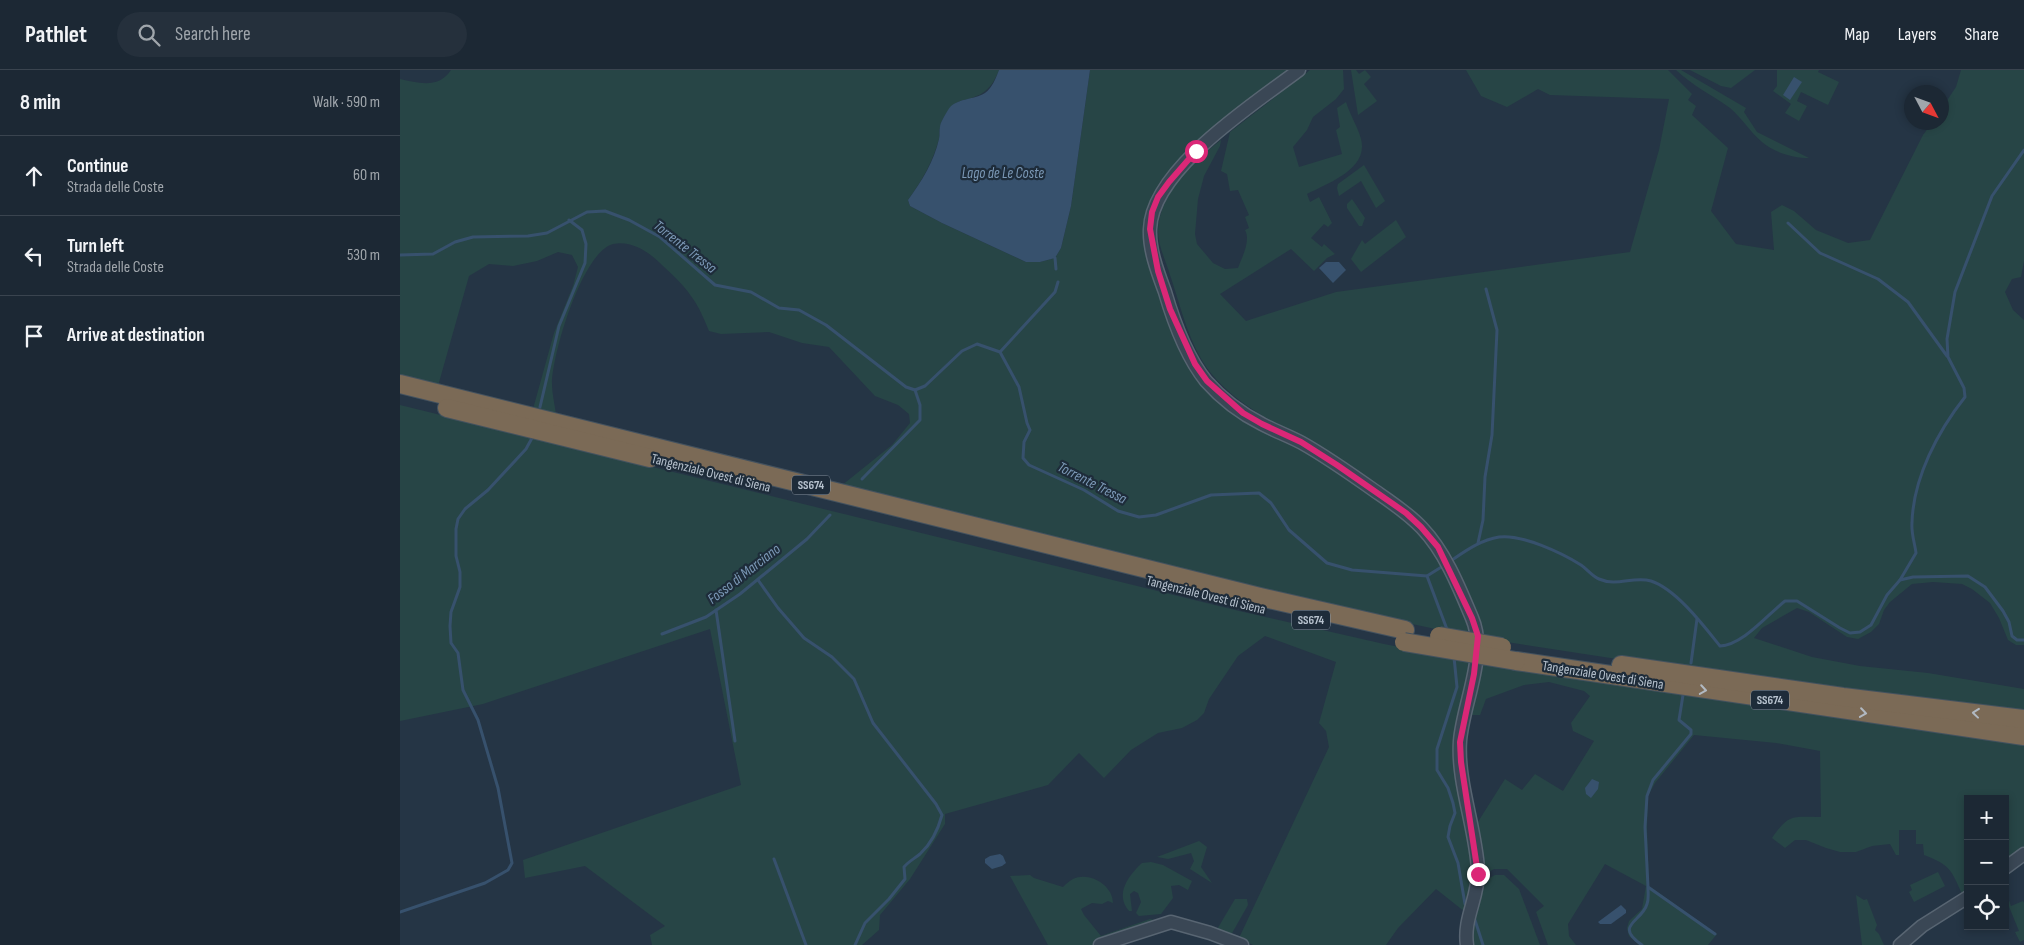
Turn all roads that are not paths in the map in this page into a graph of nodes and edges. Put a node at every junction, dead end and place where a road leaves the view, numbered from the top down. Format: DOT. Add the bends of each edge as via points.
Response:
graph roads {
  1 [pos="1299,70"];
  2 [pos="400,384"];
  3 [pos="400,396"];
  4 [pos="1220,593"];
  5 [pos="1517,656"];
  6 [pos="2024,719"];
  7 [pos="2024,736"];
  8 [pos="2024,854"];
  9 [pos="2009,865"];
  10 [pos="1964,900"];
  11 [pos="1100,945"];
  12 [pos="1242,945"];
  13 [pos="1466,945"];
  14 [pos="1900,945"];
  1 -- 13 [label="street" via="1203,145 1169,182 1155,204 1150,229 1158,271 1184,344 1207,381 1243,413 1301,442 1406,513 1438,547 1472,618 1478,636 1460,742 1478,874 1467,917"];
  2 -- 4 [label="highway, Tangenziale Ovest di Siena / SS674"];
  3 -- 4 [label="highway, Tangenziale Ovest di Siena / SS674"];
  4 -- 5 [label="highway, Tangenziale Ovest di Siena / SS674, bridge"];
  6 -- 5 [label="highway, Tangenziale Ovest di Siena / SS674, one-way"];
  5 -- 7 [label="highway, Tangenziale Ovest di Siena / SS674, one-way" via="1734,695"];
  8 -- 9 [label="street"];
  10 -- 14 [label="street" via="1922,926"];
  11 -- 12 [label="street" via="1171,922"];
}
